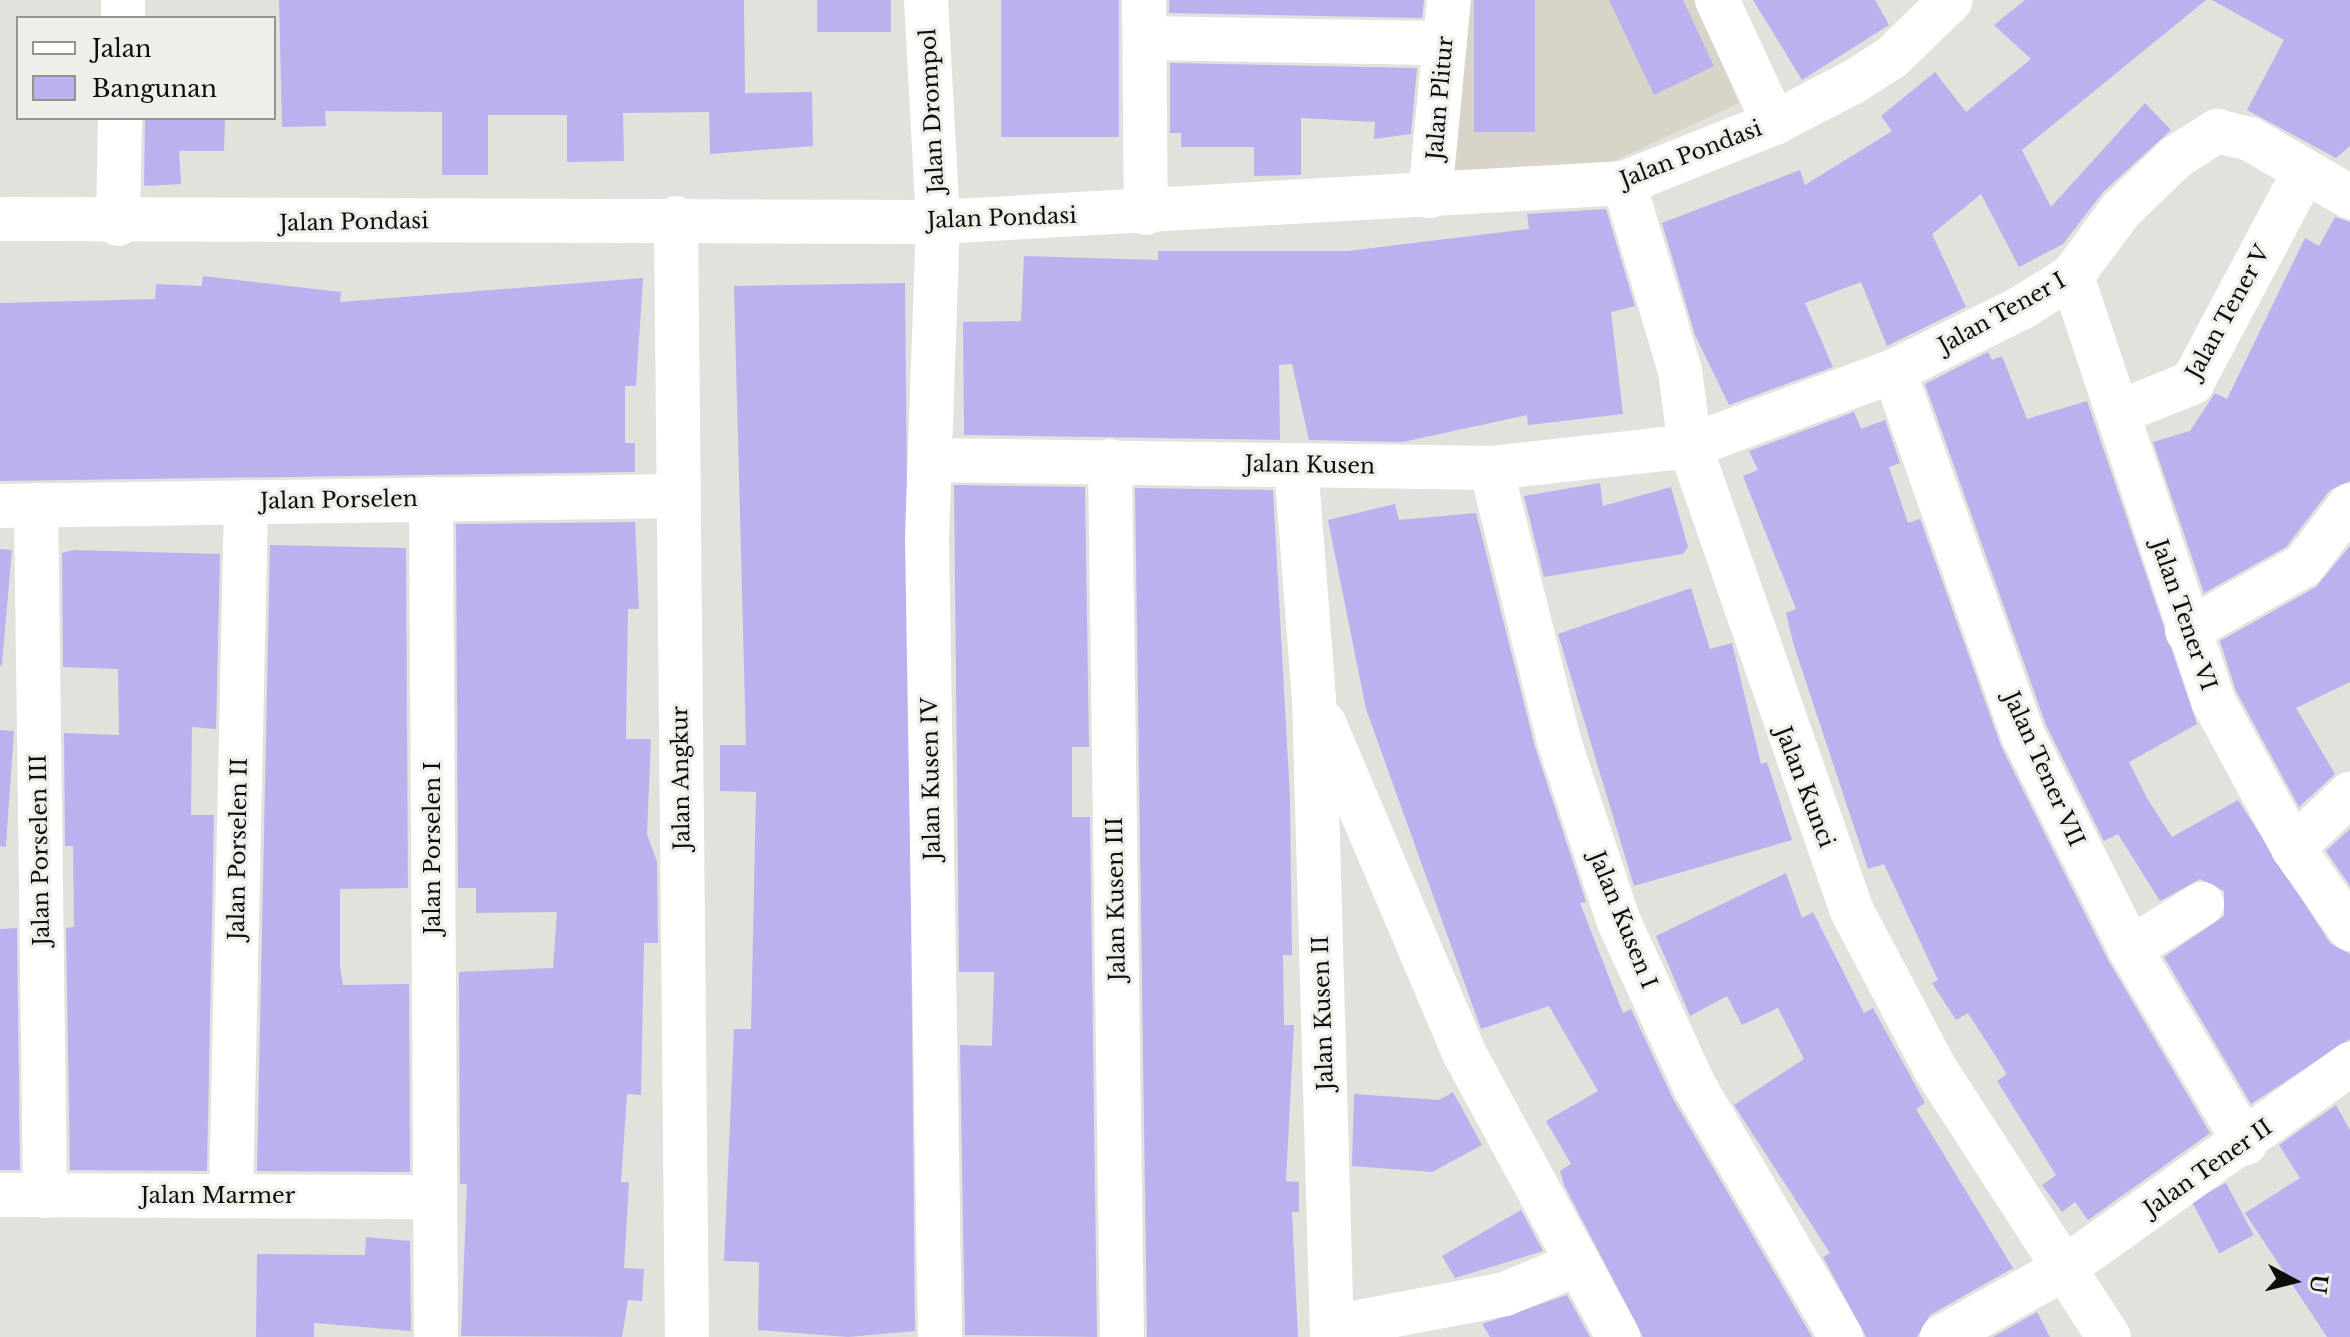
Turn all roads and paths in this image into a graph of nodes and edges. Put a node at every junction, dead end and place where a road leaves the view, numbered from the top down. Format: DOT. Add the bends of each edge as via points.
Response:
graph roads {
  1 [pos="926,0"];
  2 [pos="1449,0"];
  3 [pos="1717,0"];
  4 [pos="1951,0"];
  5 [pos="1144,19"];
  6 [pos="1445,43"];
  7 [pos="120,120"];
  8 [pos="1774,123"];
  9 [pos="2303,174"];
  10 [pos="1624,183"];
  11 [pos="1430,196"];
  12 [pos="2350,197"];
  13 [pos="1146,213"];
  14 [pos="676,218"];
  15 [pos="0,219"];
  16 [pos="938,222"];
  17 [pos="118,224"];
  18 [pos="2072,276"];
  19 [pos="1894,371"];
  20 [pos="2119,412"];
  21 [pos="1690,446"];
  22 [pos="930,460"];
  23 [pos="1110,461"];
  24 [pos="1296,465"];
  25 [pos="1491,468"];
  26 [pos="678,496"];
  27 [pos="431,499"];
  28 [pos="246,502"];
  29 [pos="18,505"];
  30 [pos="2350,505"];
  31 [pos="2187,631"];
  32 [pos="1314,699"];
  33 [pos="2350,794"];
  34 [pos="2293,848"];
  35 [pos="2202,904"];
  36 [pos="2350,929"];
  37 [pos="2130,949"];
  38 [pos="2350,1064"];
  39 [pos="2245,1143"];
  40 [pos="0,1195"];
  41 [pos="45,1196"];
  42 [pos="231,1196"];
  43 [pos="435,1197"];
  44 [pos="1577,1264"];
  45 [pos="2063,1269"];
  46 [pos="1332,1332"];
  47 [pos="436,1337"];
  48 [pos="687,1337"];
  49 [pos="940,1337"];
  50 [pos="1122,1337"];
  51 [pos="1618,1337"];
  52 [pos="1841,1337"];
  53 [pos="1942,1337"];
  54 [pos="2109,1337"];
  1 -- 16 [label="street, Jalan Drompol"];
  2 -- 6 [label="street, Jalan Plitur"];
  3 -- 8 [label="street"];
  4 -- 8 [label="street, Jalan Pondasi" via="1891,58"];
  5 -- 6 [label="street"];
  5 -- 13 [label="street"];
  6 -- 11 [label="street, Jalan Plitur"];
  7 -- 17 [label="street"];
  8 -- 10 [label="street, Jalan Pondasi"];
  9 -- 12 [label="street, Jalan Tener I"];
  9 -- 18 [label="street, Jalan Tener I" via="2233,133 2197,140 2121,210"];
  9 -- 20 [label="street, Jalan Tener V" via="2192,383"];
  10 -- 11 [label="street, Jalan Pondasi"];
  10 -- 21 [label="street, Jalan Kunci" via="1680,371"];
  11 -- 13 [label="street, Jalan Pondasi"];
  13 -- 16 [label="street, Jalan Pondasi"];
  14 -- 16 [label="street, Jalan Pondasi"];
  14 -- 17 [label="street, Jalan Pondasi"];
  14 -- 26 [label="street, Jalan Angkur"];
  15 -- 17 [label="street, Jalan Pondasi"];
  16 -- 22 [label="street, Jalan Kusen IV"];
  18 -- 19 [label="street, Jalan Tener I"];
  18 -- 20 [label="street, Jalan Tener VI"];
  19 -- 21 [label="street, Jalan Tener I"];
  19 -- 37 [label="street, Jalan Tener VII" via="2023,735"];
  20 -- 31 [label="street, Jalan Tener VI"];
  21 -- 25 [label="street, Jalan Kusen"];
  21 -- 45 [label="street, Jalan Kunci" via="1765,679 1852,911 1936,1070"];
  22 -- 23 [label="street, Jalan Kusen"];
  22 -- 49 [label="street, Jalan Kusen IV"];
  23 -- 24 [label="street, Jalan Kusen"];
  23 -- 50 [label="street, Jalan Kusen III"];
  24 -- 25 [label="street, Jalan Kusen"];
  24 -- 32 [label="street, Jalan Kusen II"];
  25 -- 52 [label="street, Jalan Kusen I" via="1559,741 1619,922 1695,1087"];
  26 -- 27 [label="street, Jalan Porselen"];
  26 -- 48 [label="street, Jalan Angkur"];
  27 -- 28 [label="street, Jalan Porselen"];
  27 -- 43 [label="street, Jalan Porselen I"];
  28 -- 29 [label="street, Jalan Porselen"];
  28 -- 42 [label="street, Jalan Porselen II"];
  29 -- 41 [label="street, Jalan Porselen III"];
  30 -- 31 [label="street" via="2303,566"];
  31 -- 34 [label="street, Jalan Tener VI" via="2213,701"];
  32 -- 44 [label="street, Jalan Kusen II" via="1463,1051"];
  32 -- 46 [label="street, Jalan Kusen II"];
  33 -- 34 [label="street"];
  34 -- 36 [label="street, Jalan Tener VI"];
  35 -- 37 [label="street"];
  37 -- 39 [label="street, Jalan Tener VII"];
  38 -- 39 [label="street, Jalan Tener II"];
  39 -- 45 [label="street, Jalan Tener II"];
  40 -- 41 [label="street, Jalan Marmer"];
  41 -- 42 [label="street, Jalan Marmer"];
  42 -- 43 [label="street, Jalan Marmer"];
  43 -- 47 [label="street, Jalan Porselen I"];
  44 -- 46 [label="street, Jalan Kusen II" via="1505,1294"];
  44 -- 51 [label="street, Jalan Kusen II"];
  45 -- 53 [label="street, Jalan Tener II"];
  45 -- 54 [label="street, Jalan Kunci"];
}
